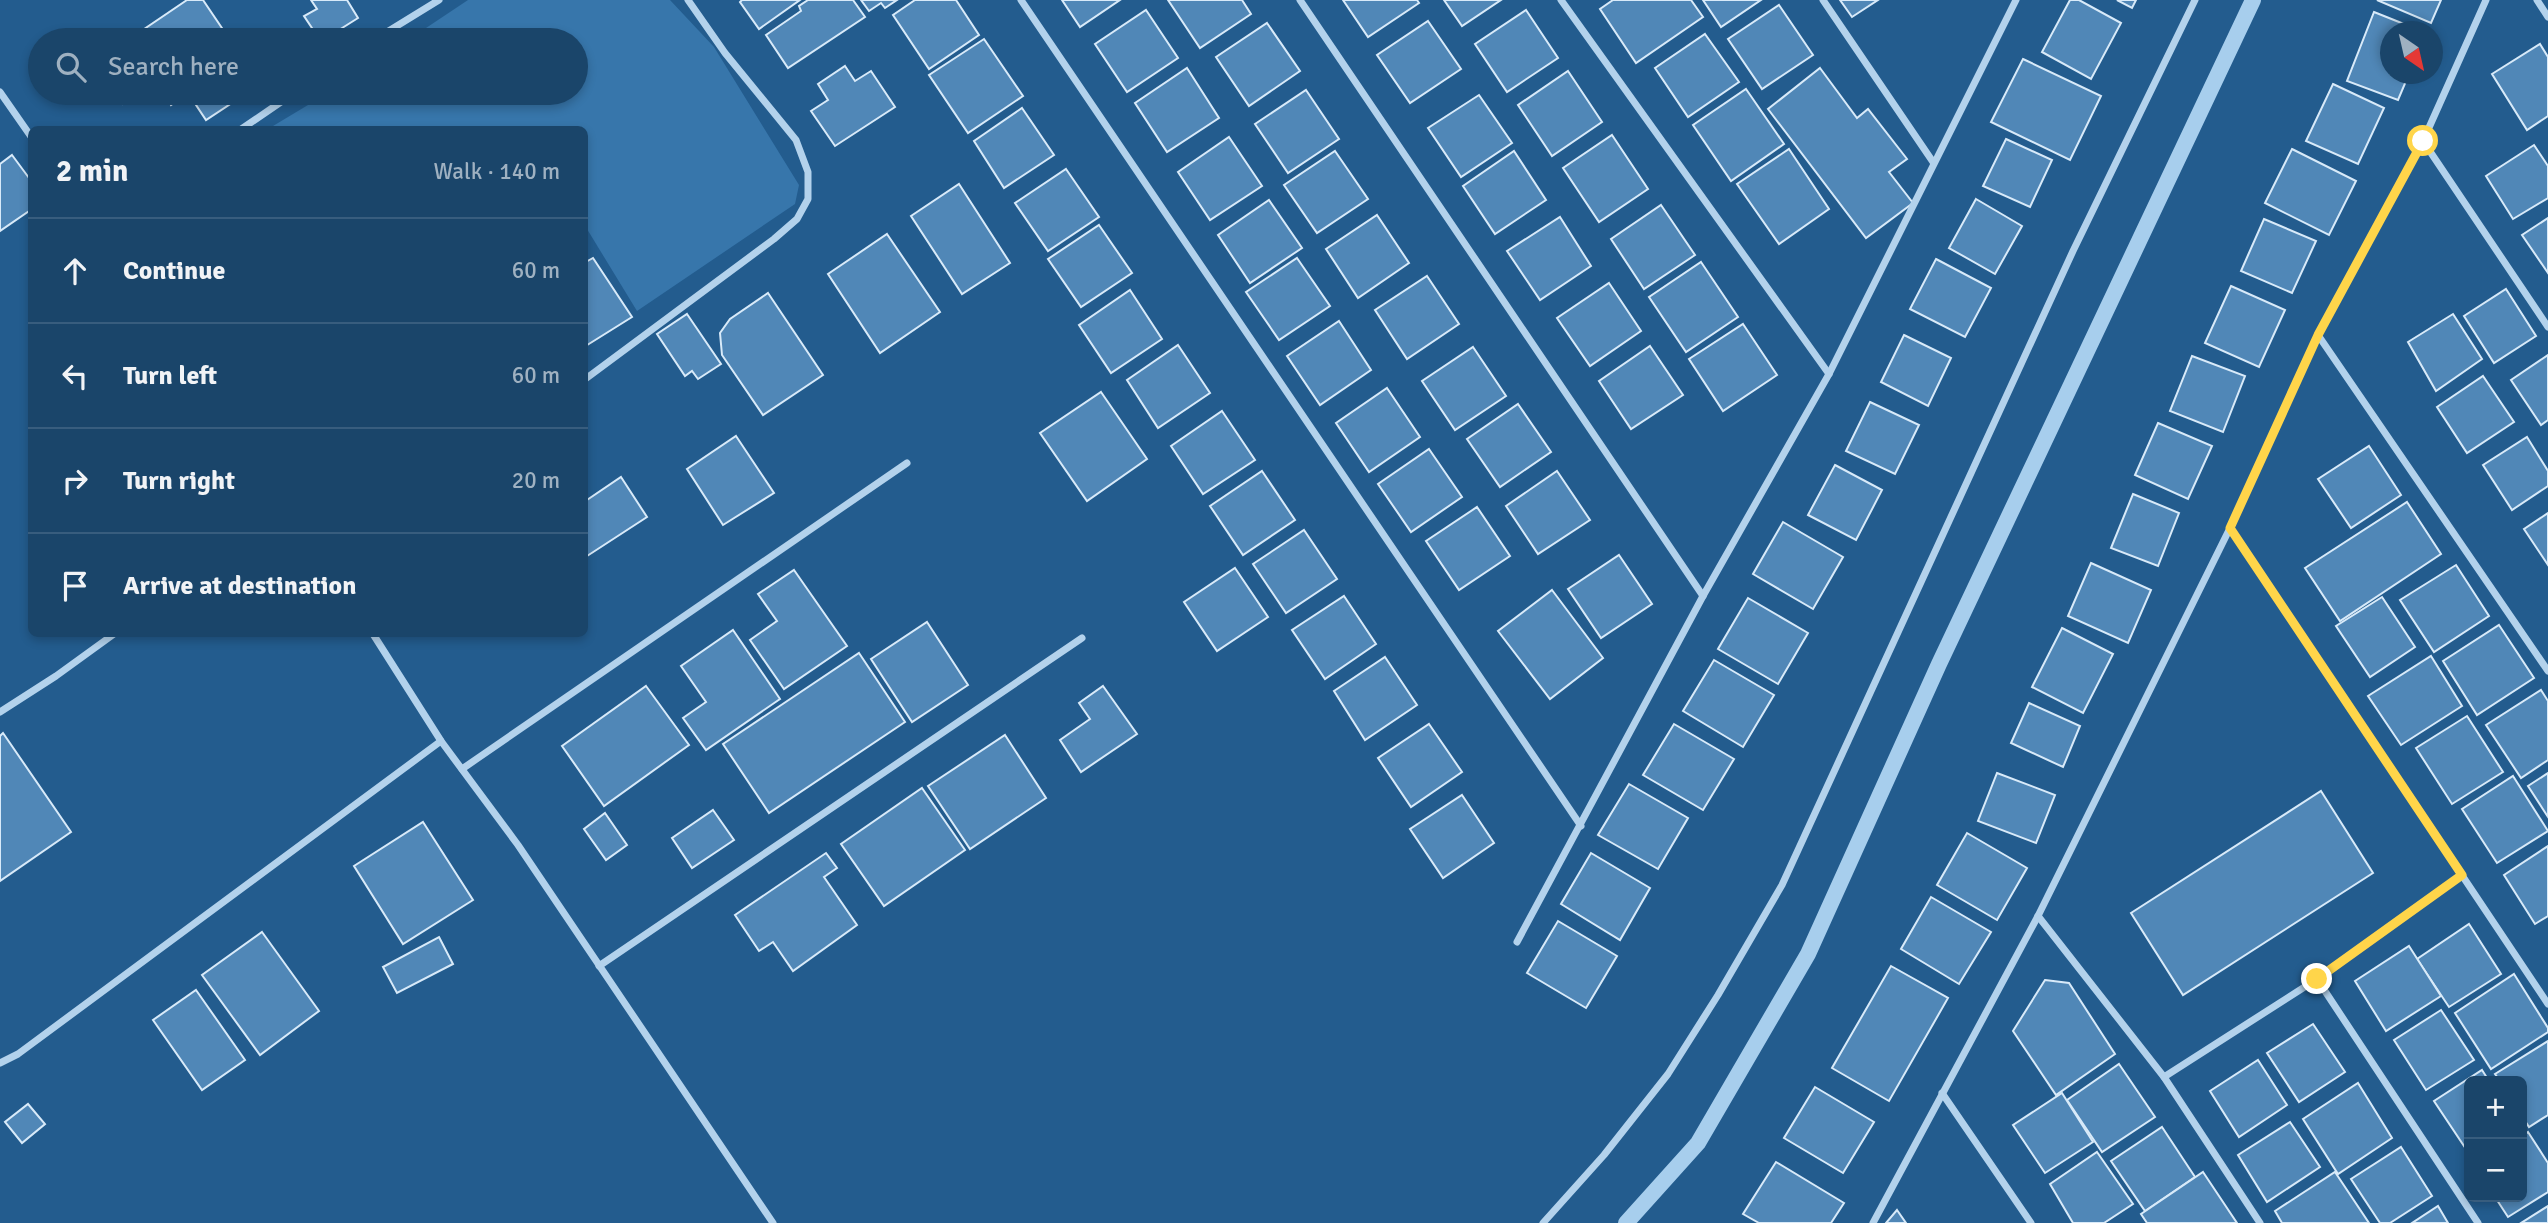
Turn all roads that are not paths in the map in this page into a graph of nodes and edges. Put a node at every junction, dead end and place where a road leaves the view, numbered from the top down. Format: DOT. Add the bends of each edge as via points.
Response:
graph roads {
  1 [pos="439,0"];
  2 [pos="688,0"];
  3 [pos="1021,0"];
  4 [pos="1300,0"];
  5 [pos="1561,0"];
  6 [pos="1823,0"];
  7 [pos="2016,0"];
  8 [pos="2195,0"];
  9 [pos="2486,0"];
  10 [pos="2537,0"];
  11 [pos="2548,17"];
  12 [pos="394,28"];
  13 [pos="0,92"];
  14 [pos="276,105"];
  15 [pos="246,126"];
  16 [pos="28,132"];
  17 [pos="2423,141"];
  18 [pos="1933,162"];
  19 [pos="2548,327"];
  20 [pos="2318,335"];
  21 [pos="1829,374"];
  22 [pos="588,377"];
  23 [pos="907,463"];
  24 [pos="2230,528"];
  25 [pos="1703,596"];
  26 [pos="110,637"];
  27 [pos="375,637"];
  28 [pos="1082,638"];
  29 [pos="2548,671"];
  30 [pos="0,712"];
  31 [pos="441,741"];
  32 [pos="462,769"];
  33 [pos="1581,826"];
  34 [pos="2462,875"];
  35 [pos="2038,916"];
  36 [pos="1517,942"];
  37 [pos="599,966"];
  38 [pos="2317,979"];
  39 [pos="2548,1004"];
  40 [pos="0,1063"];
  41 [pos="2164,1077"];
  42 [pos="1942,1093"];
  43 [pos="773,1223"];
  44 [pos="1543,1223"];
  45 [pos="1873,1223"];
  46 [pos="2031,1223"];
  47 [pos="2260,1223"];
  48 [pos="2478,1223"];
  1 -- 12 [label="street"];
  2 -- 22 [label="street" via="796,140 808,172 808,199 797,219 774,239"];
  3 -- 33 [label="street"];
  4 -- 25 [label="street"];
  5 -- 21 [label="street"];
  6 -- 18 [label="street"];
  7 -- 18 [label="street"];
  8 -- 44 [label="street" via="2073,251 1782,885 1668,1074"];
  9 -- 17 [label="street"];
  10 -- 11 [label="street"];
  13 -- 16 [label="street"];
  14 -- 15 [label="street"];
  17 -- 19 [label="street"];
  17 -- 20 [label="street"];
  18 -- 21 [label="street"];
  20 -- 24 [label="street"];
  20 -- 29 [label="street"];
  21 -- 25 [label="street"];
  23 -- 32 [label="street"];
  24 -- 34 [label="street"];
  24 -- 35 [label="street"];
  25 -- 33 [label="street"];
  26 -- 30 [label="street"];
  27 -- 31 [label="street"];
  28 -- 37 [label="street"];
  31 -- 32 [label="street"];
  31 -- 40 [label="street" via="18,1055"];
  32 -- 37 [label="street"];
  33 -- 36 [label="street"];
  34 -- 38 [label="street"];
  34 -- 39 [label="street"];
  35 -- 41 [label="street"];
  35 -- 42 [label="street"];
  37 -- 43 [label="street"];
  38 -- 41 [label="street"];
  38 -- 48 [label="street"];
  41 -- 47 [label="street"];
  42 -- 45 [label="street"];
  42 -- 46 [label="street"];
}
